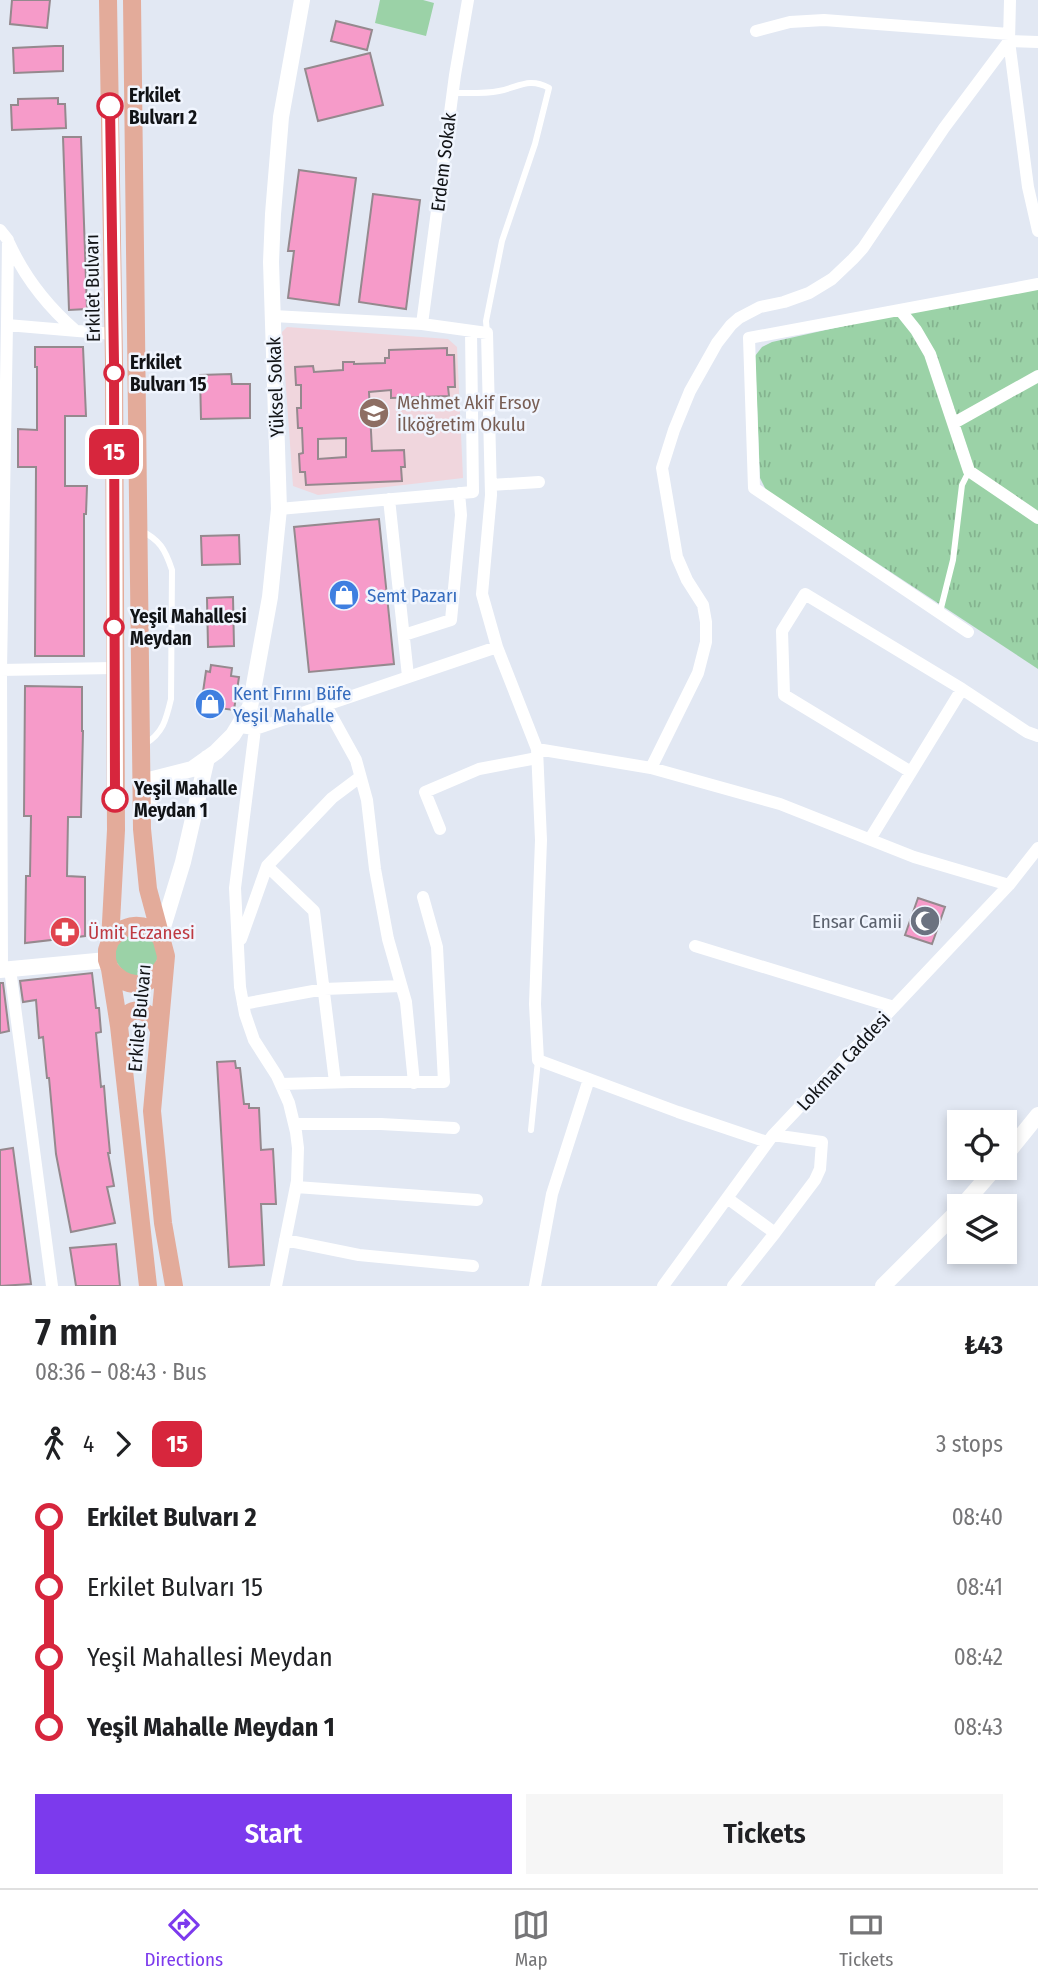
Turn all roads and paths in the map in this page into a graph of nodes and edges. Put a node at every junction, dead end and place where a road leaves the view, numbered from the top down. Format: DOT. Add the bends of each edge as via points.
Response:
graph roads {
  1 [pos="108,0"];
  2 [pos="132,0"];
  3 [pos="302,0"];
  4 [pos="468,0"];
  5 [pos="1010,0"];
  6 [pos="756,31"];
  7 [pos="1009,38"];
  8 [pos="1038,42"];
  9 [pos="452,93"];
  10 [pos="1038,230"];
  11 [pos="4,235"];
  12 [pos="1038,284"];
  13 [pos="900,310"];
  14 [pos="272,316"];
  15 [pos="422,324"];
  16 [pos="7,325"];
  17 [pos="76,331"];
  18 [pos="471,331"];
  19 [pos="487,333"];
  20 [pos="113,334"];
  21 [pos="1038,376"];
  22 [pos="954,423"];
  23 [pos="969,471"];
  24 [pos="538,482"];
  25 [pos="491,485"];
  26 [pos="459,493"];
  27 [pos="389,499"];
  28 [pos="279,509"];
  29 [pos="1038,518"];
  30 [pos="138,529"];
  31 [pos="939,613"];
  32 [pos="968,632"];
  33 [pos="404,635"];
  34 [pos="497,646"];
  35 [pos="114,668"];
  36 [pos="1,670"];
  37 [pos="408,676"];
  38 [pos="962,689"];
  39 [pos="325,704"];
  40 [pos="247,728"];
  41 [pos="1038,736"];
  42 [pos="141,747"];
  43 [pos="537,754"];
  44 [pos="207,758"];
  45 [pos="651,768"];
  46 [pos="191,769"];
  47 [pos="911,772"];
  48 [pos="360,777"];
  49 [pos="141,782"];
  50 [pos="142,829"];
  51 [pos="440,829"];
  52 [pos="870,839"];
  53 [pos="1038,848"];
  54 [pos="267,866"];
  55 [pos="1,881"];
  56 [pos="1009,885"];
  57 [pos="423,897"];
  58 [pos="160,937"];
  59 [pos="110,941"];
  60 [pos="238,946"];
  61 [pos="695,946"];
  62 [pos="108,965"];
  63 [pos="164,965"];
  64 [pos="4,970"];
  65 [pos="401,986"];
  66 [pos="324,989"];
  67 [pos="243,1004"];
  68 [pos="894,1007"];
  69 [pos="119,1026"];
  70 [pos="159,1030"];
  71 [pos="538,1060"];
  72 [pos="589,1079"];
  73 [pos="335,1082"];
  74 [pos="414,1083"];
  75 [pos="281,1084"];
  76 [pos="1038,1115"];
  77 [pos="295,1124"];
  78 [pos="454,1128"];
  79 [pos="531,1130"];
  80 [pos="770,1139"];
  81 [pos="1017,1141"];
  82 [pos="985,1180"];
  83 [pos="296,1187"];
  84 [pos="973,1194"];
  85 [pos="727,1198"];
  86 [pos="477,1200"];
  87 [pos="947,1222"];
  88 [pos="775,1233"];
  89 [pos="285,1240"];
  90 [pos="473,1266"];
  91 [pos="52,1286"];
  92 [pos="148,1286"];
  93 [pos="174,1286"];
  94 [pos="275,1286"];
  95 [pos="535,1286"];
  96 [pos="663,1286"];
  97 [pos="733,1286"];
  98 [pos="884,1286"];
  1 -- 20 [label="main road, Erkilet Bulvarı"];
  2 -- 30 [label="main road, Erkilet Bulvarı"];
  3 -- 14 [label="street, Yüksel Sokak" via="276,165"];
  4 -- 9 [label="street, Erdem Sokak"];
  5 -- 7 [label="street"];
  6 -- 7 [label="street" via="824,20"];
  7 -- 8 [label="street"];
  7 -- 10 [label="street"];
  7 -- 45 [label="street" via="863,248 832,279 809,293 760,307 731,325 690,391 662,468 677,557 702,605 706,642 698,673"];
  9 -- 15 [label="street, Erdem Sokak"];
  9 -- 19 [label="lane" via="498,92 524,83 549,88 502,241"];
  11 -- 16 [label="street"];
  11 -- 17 [label="street" via="38,294"];
  12 -- 13 [label="street"];
  13 -- 22 [label="street" via="930,354"];
  13 -- 31 [label="street" via="749,338 754,488"];
  14 -- 15 [label="street"];
  14 -- 28 [label="street, Yüksel Sokak"];
  15 -- 18 [label="street"];
  16 -- 17 [label="street"];
  16 -- 36 [label="street"];
  17 -- 20 [label="street"];
  18 -- 19 [label="street"];
  18 -- 26 [label="street" via="473,492"];
  19 -- 25 [label="street"];
  20 -- 35 [label="main road, Erkilet Bulvarı"];
  21 -- 22 [label="street"];
  22 -- 23 [label="street"];
  23 -- 29 [label="street"];
  23 -- 31 [label="lane" via="962,485 953,560"];
  24 -- 25 [label="street"];
  25 -- 34 [label="street" via="482,594"];
  26 -- 27 [label="street"];
  26 -- 33 [label="street" via="451,620"];
  27 -- 28 [label="street"];
  27 -- 33 [label="street"];
  28 -- 40 [label="street, Yüksel Sokak" via="270,597"];
  30 -- 42 [label="main road, Erkilet Bulvarı"];
  30 -- 42 [label="lane" via="155,537 172,570 171,699 156,737"];
  31 -- 32 [label="street"];
  33 -- 37 [label="street"];
  34 -- 37 [label="street"];
  34 -- 43 [label="street"];
  35 -- 36 [label="street"];
  35 -- 59 [label="main road, Erkilet Bulvarı" via="116,830"];
  36 -- 55 [label="street"];
  37 -- 39 [label="street"];
  38 -- 41 [label="street"];
  38 -- 47 [label="street"];
  38 -- 47 [label="street" via="804,594 782,631 784,695"];
  39 -- 40 [label="street"];
  39 -- 48 [label="street" via="356,760"];
  40 -- 44 [label="street, Yüksel Sokak"];
  40 -- 60 [label="street" via="235,888"];
  42 -- 49 [label="main road, Erkilet Bulvarı"];
  43 -- 45 [label="street"];
  43 -- 51 [label="street" via="479,769 425,792"];
  43 -- 71 [label="street" via="541,840 535,1004"];
  44 -- 46 [label="street, Yüksel Sokak"];
  44 -- 58 [label="street"];
  45 -- 52 [label="street" via="780,804"];
  46 -- 49 [label="street, Yüksel Sokak"];
  46 -- 50 [label="street" via="150,797"];
  47 -- 52 [label="street"];
  48 -- 54 [label="street" via="332,798"];
  48 -- 65 [label="street" via="387,939"];
  49 -- 50 [label="main road, Erkilet Bulvarı"];
  50 -- 58 [label="main road, Erkilet Bulvarı" via="148,889"];
  52 -- 56 [label="street"];
  53 -- 56 [label="street, Lokman Caddesi"];
  54 -- 60 [label="street"];
  54 -- 66 [label="street" via="314,911"];
  55 -- 64 [label="street"];
  56 -- 68 [label="street, Lokman Caddesi"];
  57 -- 74 [label="street" via="437,947 444,1082"];
  58 -- 59 [label="main road" via="134,925 124,927"];
  58 -- 63 [label="main road, Erkilet Bulvarı" via="165,946"];
  59 -- 62 [label="main road, Erkilet Bulvarı"];
  60 -- 67 [label="street"];
  61 -- 68 [label="street"];
  62 -- 63 [label="main road" via="116,977 134,984 152,980"];
  62 -- 64 [label="street"];
  62 -- 69 [label="main road, Erkilet Bulvarı"];
  63 -- 70 [label="main road, Erkilet Bulvarı"];
  64 -- 91 [label="street"];
  65 -- 66 [label="street"];
  65 -- 74 [label="street"];
  66 -- 67 [label="street"];
  66 -- 73 [label="street"];
  67 -- 75 [label="street" via="254,1040"];
  68 -- 80 [label="street, Lokman Caddesi"];
  69 -- 70 [label="main road" via="128,1012 143,1011"];
  69 -- 92 [label="main road, Erkilet Bulvarı"];
  70 -- 93 [label="main road, Erkilet Bulvarı" via="152,1111"];
  71 -- 72 [label="street"];
  71 -- 79 [label="lane"];
  72 -- 80 [label="street"];
  72 -- 95 [label="street" via="552,1194"];
  73 -- 74 [label="street"];
  73 -- 75 [label="street"];
  75 -- 77 [label="street"];
  76 -- 81 [label="street"];
  77 -- 78 [label="street"];
  77 -- 83 [label="street"];
  80 -- 85 [label="street, Lokman Caddesi"];
  80 -- 88 [label="street" via="822,1142 815,1180"];
  82 -- 84 [label="street"];
  83 -- 86 [label="street"];
  83 -- 89 [label="street"];
  85 -- 88 [label="street"];
  85 -- 96 [label="street, Lokman Caddesi"];
  87 -- 98 [label="street"];
  88 -- 97 [label="street"];
  89 -- 90 [label="street" via="359,1255"];
  89 -- 94 [label="street"];
}
